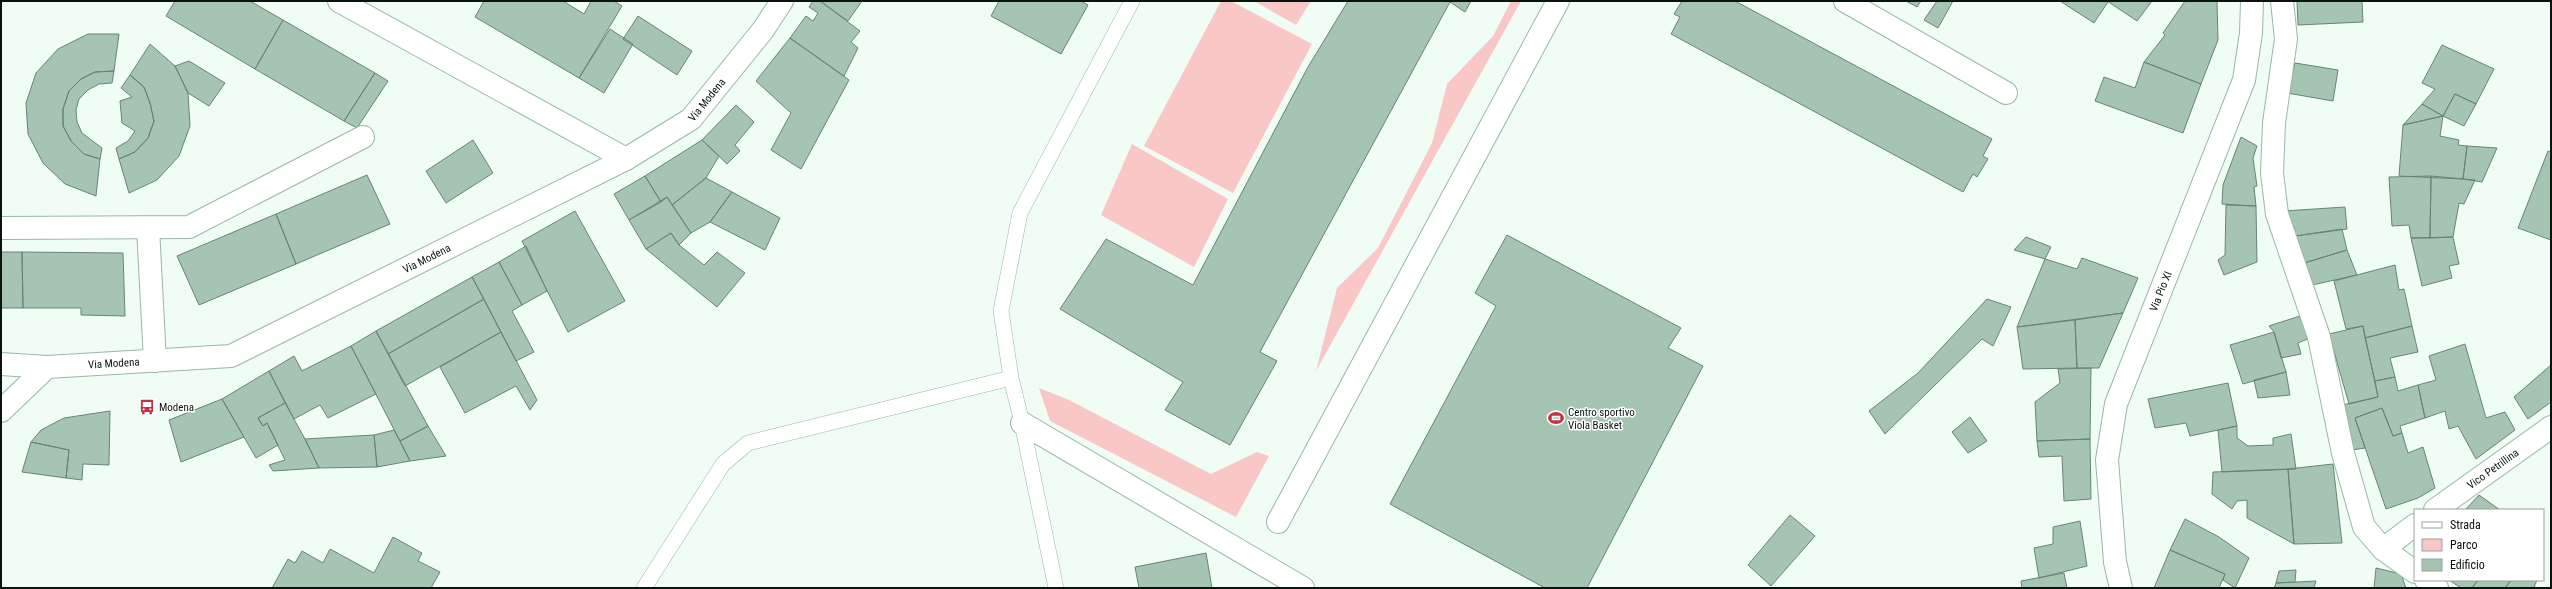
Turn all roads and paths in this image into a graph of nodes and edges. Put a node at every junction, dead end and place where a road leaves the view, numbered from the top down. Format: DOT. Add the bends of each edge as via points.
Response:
graph roads {
  1 [pos="340,1"];
  2 [pos="782,1"];
  3 [pos="1132,1"];
  4 [pos="1558,1"];
  5 [pos="1845,1"];
  6 [pos="2252,1"];
  7 [pos="2282,1"];
  8 [pos="2006,93"];
  9 [pos="363,137"];
  10 [pos="626,159"];
  11 [pos="1,228"];
  12 [pos="148,228"];
  13 [pos="154,361"];
  14 [pos="1,364"];
  15 [pos="47,367"];
  16 [pos="1011,378"];
  17 [pos="1,411"];
  18 [pos="1022,423"];
  19 [pos="2551,427"];
  20 [pos="2436,509"];
  21 [pos="1278,522"];
  22 [pos="2414,526"];
  23 [pos="2383,549"];
  24 [pos="2414,571"];
  25 [pos="2427,581"];
  26 [pos="644,588"];
  27 [pos="1056,588"];
  28 [pos="1303,588"];
  29 [pos="2121,588"];
  30 [pos="2437,588"];
  1 -- 10 [label="street"];
  2 -- 10 [label="street, Via Modena" via="763,30 691,119"];
  3 -- 16 [label="lane" via="1020,213 1001,311"];
  4 -- 21 [label="street"];
  5 -- 8 [label="street"];
  6 -- 29 [label="street, Via Pio XI" via="2251,33 2244,80 2116,404 2107,460 2115,562"];
  7 -- 23 [label="street" via="2286,39 2274,123 2272,173 2277,214 2319,337 2343,453 2364,527"];
  9 -- 12 [label="street" via="189,227"];
  10 -- 13 [label="street, Via Modena" via="231,356"];
  11 -- 12 [label="street"];
  12 -- 13 [label="street"];
  13 -- 15 [label="street, Via Modena"];
  14 -- 15 [label="street, Via Modena"];
  15 -- 17 [label="street"];
  16 -- 18 [label="lane"];
  16 -- 26 [label="lane" via="748,443 723,464"];
  18 -- 27 [label="lane"];
  18 -- 28 [label="street"];
  19 -- 20 [label="street, Vico Petrillina"];
  22 -- 23 [label="street"];
  23 -- 24 [label="street"];
  25 -- 30 [label="street"];
}
